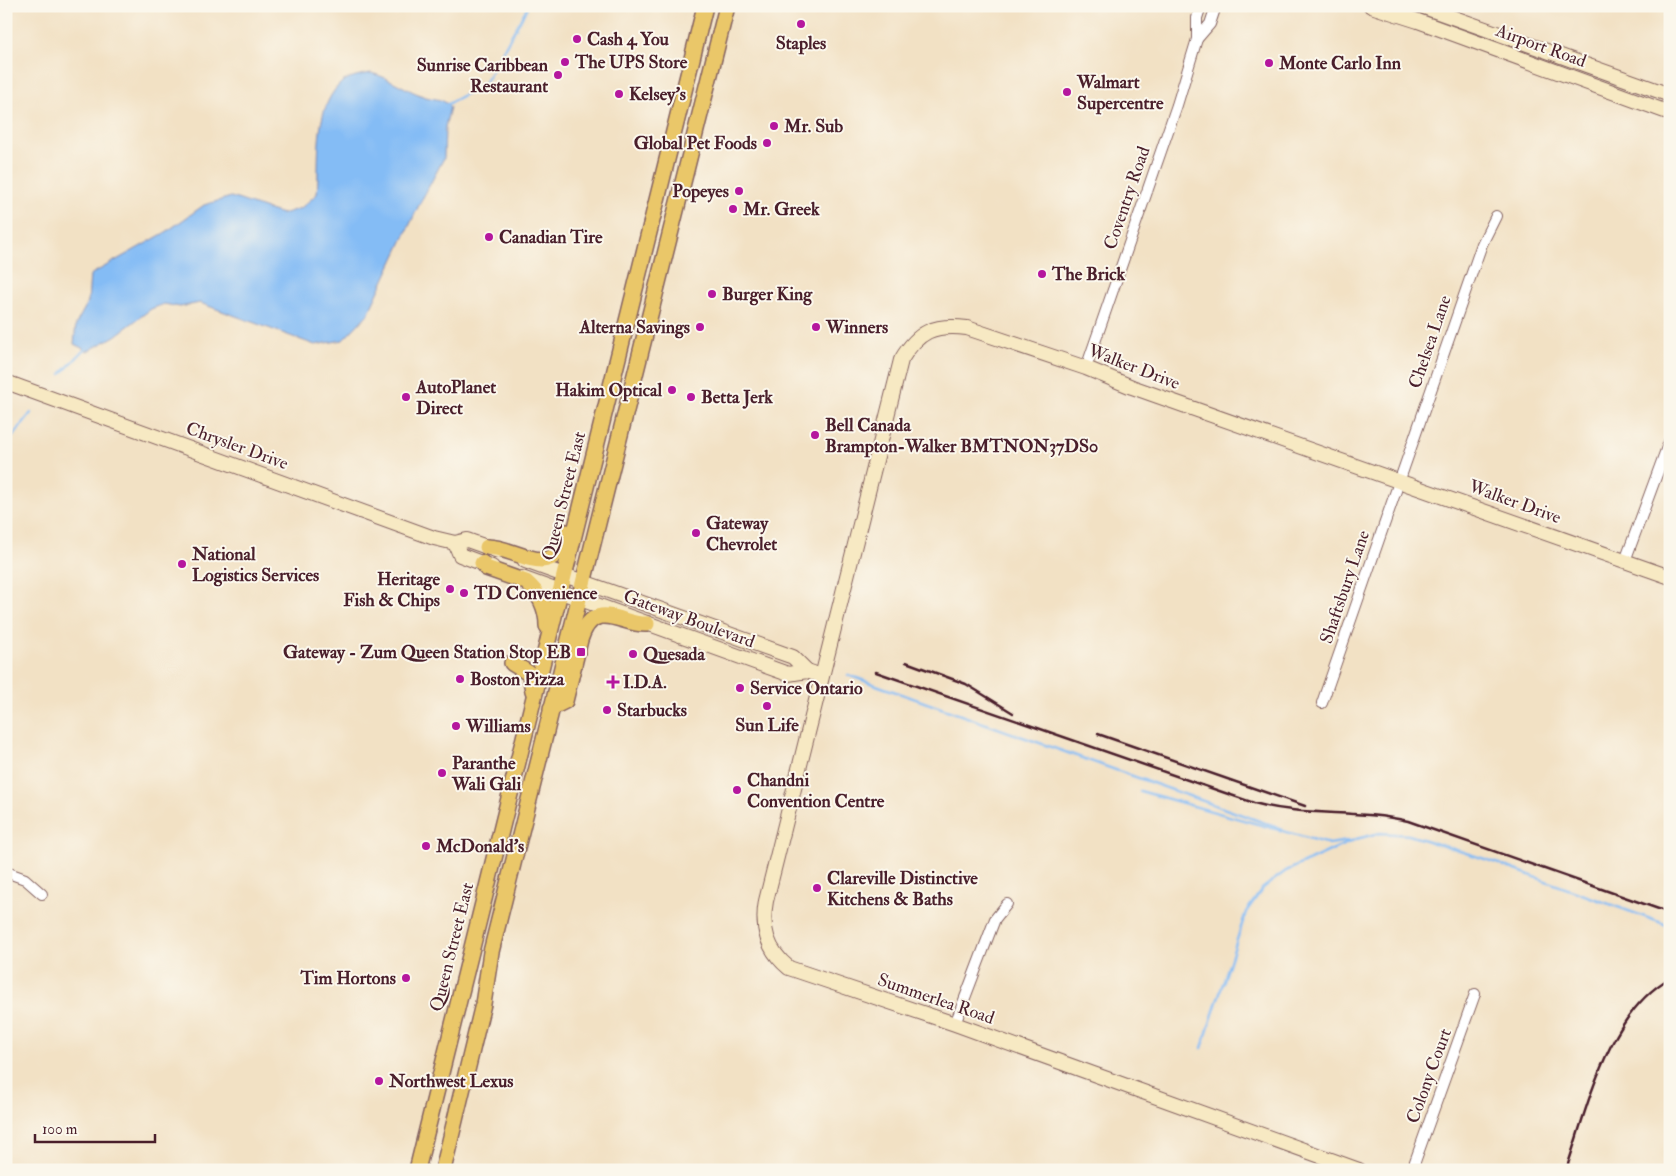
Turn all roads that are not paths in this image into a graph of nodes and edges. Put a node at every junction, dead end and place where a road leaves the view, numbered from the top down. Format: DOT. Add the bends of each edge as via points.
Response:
graph roads {
  1 [pos="705,6"];
  2 [pos="727,6"];
  3 [pos="1201,6"];
  4 [pos="1216,6"];
  5 [pos="1371,6"];
  6 [pos="1421,6"];
  7 [pos="1197,39"];
  8 [pos="1670,95"];
  9 [pos="1670,113"];
  10 [pos="1496,216"];
  11 [pos="1086,368"];
  12 [pos="6,382"];
  13 [pos="1670,439"];
  14 [pos="1398,480"];
  15 [pos="583,496"];
  16 [pos="455,543"];
  17 [pos="487,547"];
  18 [pos="1625,561"];
  19 [pos="482,563"];
  20 [pos="563,575"];
  21 [pos="1670,577"];
  22 [pos="583,581"];
  23 [pos="559,592"];
  24 [pos="578,599"];
  25 [pos="647,624"];
  26 [pos="543,658"];
  27 [pos="807,671"];
  28 [pos="821,675"];
  29 [pos="534,694"];
  30 [pos="1322,703"];
  31 [pos="551,708"];
  32 [pos="6,872"];
  33 [pos="42,894"];
  34 [pos="1007,904"];
  35 [pos="1476,994"];
  36 [pos="955,1024"];
  37 [pos="417,1170"];
  38 [pos="443,1170"];
  39 [pos="1359,1170"];
  40 [pos="1412,1170"];
  1 -- 15 [label="main road, Queen Street East"];
  2 -- 22 [label="main road"];
  3 -- 7 [label="street, Coventry Road" via="1197,18"];
  4 -- 7 [label="street, Coventry Road" via="1210,24"];
  5 -- 9 [label="street, Airport Road"];
  6 -- 8 [label="street, Airport Road"];
  7 -- 11 [label="street, Coventry Road"];
  10 -- 14 [label="street, Chelsea Lane" via="1482,244"];
  11 -- 14 [label="street, Walker Drive"];
  11 -- 28 [label="street, Walker Drive" via="967,328 950,326 931,329 907,348 901,360"];
  12 -- 16 [label="street, Chrysler Drive" via="383,520"];
  13 -- 18 [label="street"];
  14 -- 18 [label="street, Walker Drive"];
  14 -- 30 [label="street, Shaftsbury Lane"];
  15 -- 17 [label="main road" via="575,501 563,545 550,557 533,560"];
  15 -- 20 [label="main road, Queen Street East"];
  16 -- 17 [label="street, Chrysler Drive" via="467,540"];
  16 -- 19 [label="street, Chrysler Drive" via="460,554"];
  17 -- 20 [label="street, Chrysler Drive"];
  18 -- 21 [label="street, Walker Drive"];
  19 -- 23 [label="street, Chrysler Drive"];
  19 -- 26 [label="main road" via="486,568 526,582 538,595 547,616"];
  20 -- 22 [label="street, Chrysler Drive"];
  20 -- 23 [label="main road, Queen Street East"];
  22 -- 24 [label="main road"];
  22 -- 27 [label="street, Gateway Boulevard" via="793,657"];
  23 -- 24 [label="street, Gateway Boulevard"];
  23 -- 26 [label="main road, Queen Street East"];
  24 -- 25 [label="street, Gateway Boulevard"];
  24 -- 31 [label="main road"];
  25 -- 27 [label="street, Gateway Boulevard" via="788,674"];
  25 -- 31 [label="main road" via="611,615 590,622 582,632 565,701"];
  26 -- 29 [label="main road, Queen Street East"];
  26 -- 29 [label="main road" via="512,663 530,674"];
  27 -- 28 [label="street, Gateway Boulevard"];
  28 -- 36 [label="street, Summerlea Road" via="766,901 763,919 766,935 779,960 789,968"];
  29 -- 37 [label="main road, Queen Street East"];
  31 -- 38 [label="main road" via="491,952 483,1004"];
  32 -- 33 [label="street" via="25,879"];
  34 -- 36 [label="street" via="995,919"];
  35 -- 40 [label="street, Colony Court"];
  36 -- 39 [label="street, Summerlea Road"];
}
